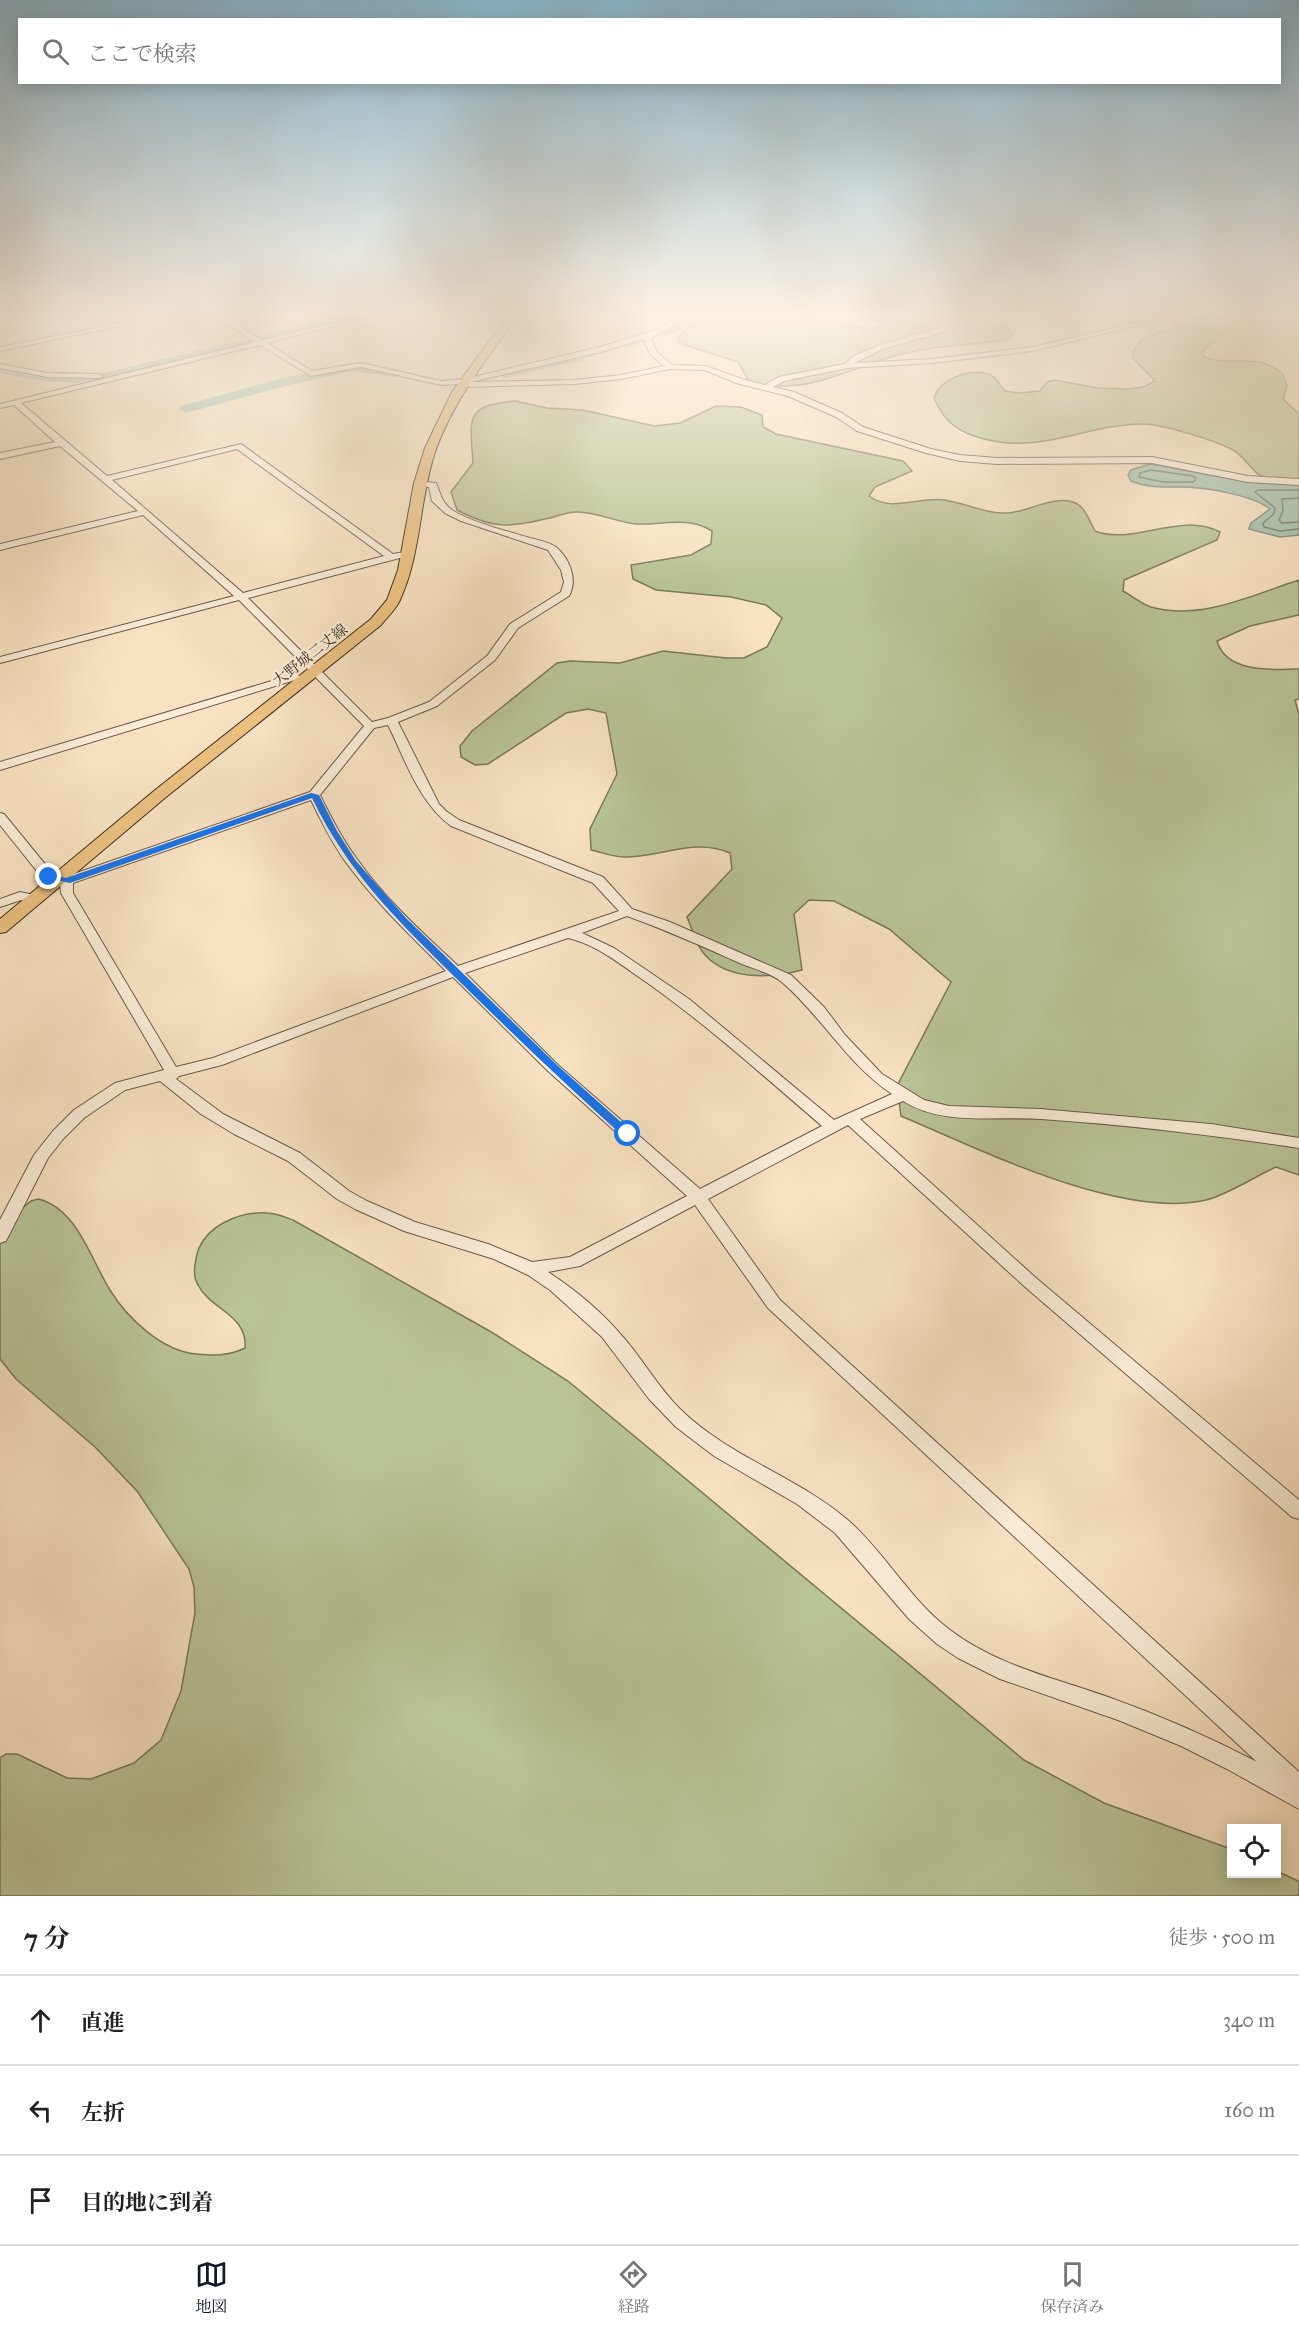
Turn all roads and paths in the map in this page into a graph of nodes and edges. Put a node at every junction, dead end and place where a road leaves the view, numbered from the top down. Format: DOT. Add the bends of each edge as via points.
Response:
graph roads {
  1 [pos="19,405"];
  2 [pos="453,405"];
  3 [pos="818,405"];
  4 [pos="61,443"];
  5 [pos="0,456"];
  6 [pos="107,478"];
  7 [pos="1299,482"];
  8 [pos="420,483"];
  9 [pos="144,512"];
  10 [pos="0,547"];
  11 [pos="408,553"];
  12 [pos="390,556"];
  13 [pos="240,596"];
  14 [pos="0,660"];
  15 [pos="317,671"];
  16 [pos="305,680"];
  17 [pos="392,721"];
  18 [pos="370,726"];
  19 [pos="0,766"];
  20 [pos="314,795"];
  21 [pos="0,817"];
  22 [pos="62,880"];
  23 [pos="34,899"];
  24 [pos="0,903"];
  25 [pos="627,912"];
  26 [pos="0,928"];
  27 [pos="568,934"];
  28 [pos="456,972"];
  29 [pos="172,1074"];
  30 [pos="903,1095"];
  31 [pos="849,1118"];
  32 [pos="832,1127"];
  33 [pos="1299,1143"];
  34 [pos="697,1197"];
  35 [pos="0,1237"];
  36 [pos="529,1269"];
  37 [pos="1298,1508"];
  38 [pos="1299,1786"];
  39 [pos="1299,1798"];
  1 -- 4 [label="street"];
  2 -- 8 [label="main road, 大野城二丈線" via="431,448"];
  3 -- 7 [label="street" via="860,429 960,458 1152,460 1248,479"];
  4 -- 5 [label="street"];
  4 -- 6 [label="street"];
  6 -- 9 [label="street"];
  6 -- 12 [label="street" via="238,446"];
  8 -- 11 [label="main road, 大野城二丈線"];
  8 -- 17 [label="street" via="433,484 437,501 464,519 551,548 560,557 570,587 556,602 514,626 491,658 433,704"];
  9 -- 10 [label="street"];
  9 -- 13 [label="street"];
  11 -- 12 [label="street"];
  11 -- 15 [label="main road, 大野城二丈線" via="398,589 386,612"];
  12 -- 13 [label="street"];
  13 -- 14 [label="street"];
  13 -- 15 [label="street"];
  15 -- 16 [label="main road, 大野城二丈線"];
  15 -- 18 [label="street"];
  16 -- 19 [label="street" via="295,677"];
  16 -- 22 [label="main road, 大野城二丈線" via="160,794"];
  17 -- 18 [label="street"];
  17 -- 25 [label="street" via="442,814 454,823 598,880"];
  18 -- 20 [label="street"];
  20 -- 22 [label="street"];
  20 -- 28 [label="street" via="353,863"];
  21 -- 22 [label="street" via="49,877"];
  22 -- 23 [label="main road, 大野城二丈線"];
  22 -- 29 [label="street"];
  23 -- 24 [label="street" via="20,896"];
  23 -- 26 [label="main road, 大野城二丈線"];
  25 -- 27 [label="street"];
  25 -- 30 [label="street" via="786,978 863,1063"];
  27 -- 28 [label="street"];
  27 -- 32 [label="street" via="589,938 659,983"];
  28 -- 29 [label="street" via="218,1062"];
  28 -- 34 [label="street" via="553,1068"];
  29 -- 35 [label="street" via="120,1086 79,1114 42,1155"];
  29 -- 36 [label="street" via="166,1079 189,1099 292,1156 344,1196 392,1220 478,1247"];
  30 -- 31 [label="street"];
  30 -- 33 [label="street" via="919,1104 949,1110 1124,1120"];
  31 -- 32 [label="street"];
  31 -- 37 [label="street" via="1030,1282"];
  32 -- 34 [label="street"];
  34 -- 36 [label="street" via="574,1262"];
  34 -- 38 [label="street" via="774,1304"];
  36 -- 39 [label="street" via="560,1290 616,1341 665,1406 684,1424 840,1526 941,1636 1001,1672 1121,1712 1204,1747"];
}
